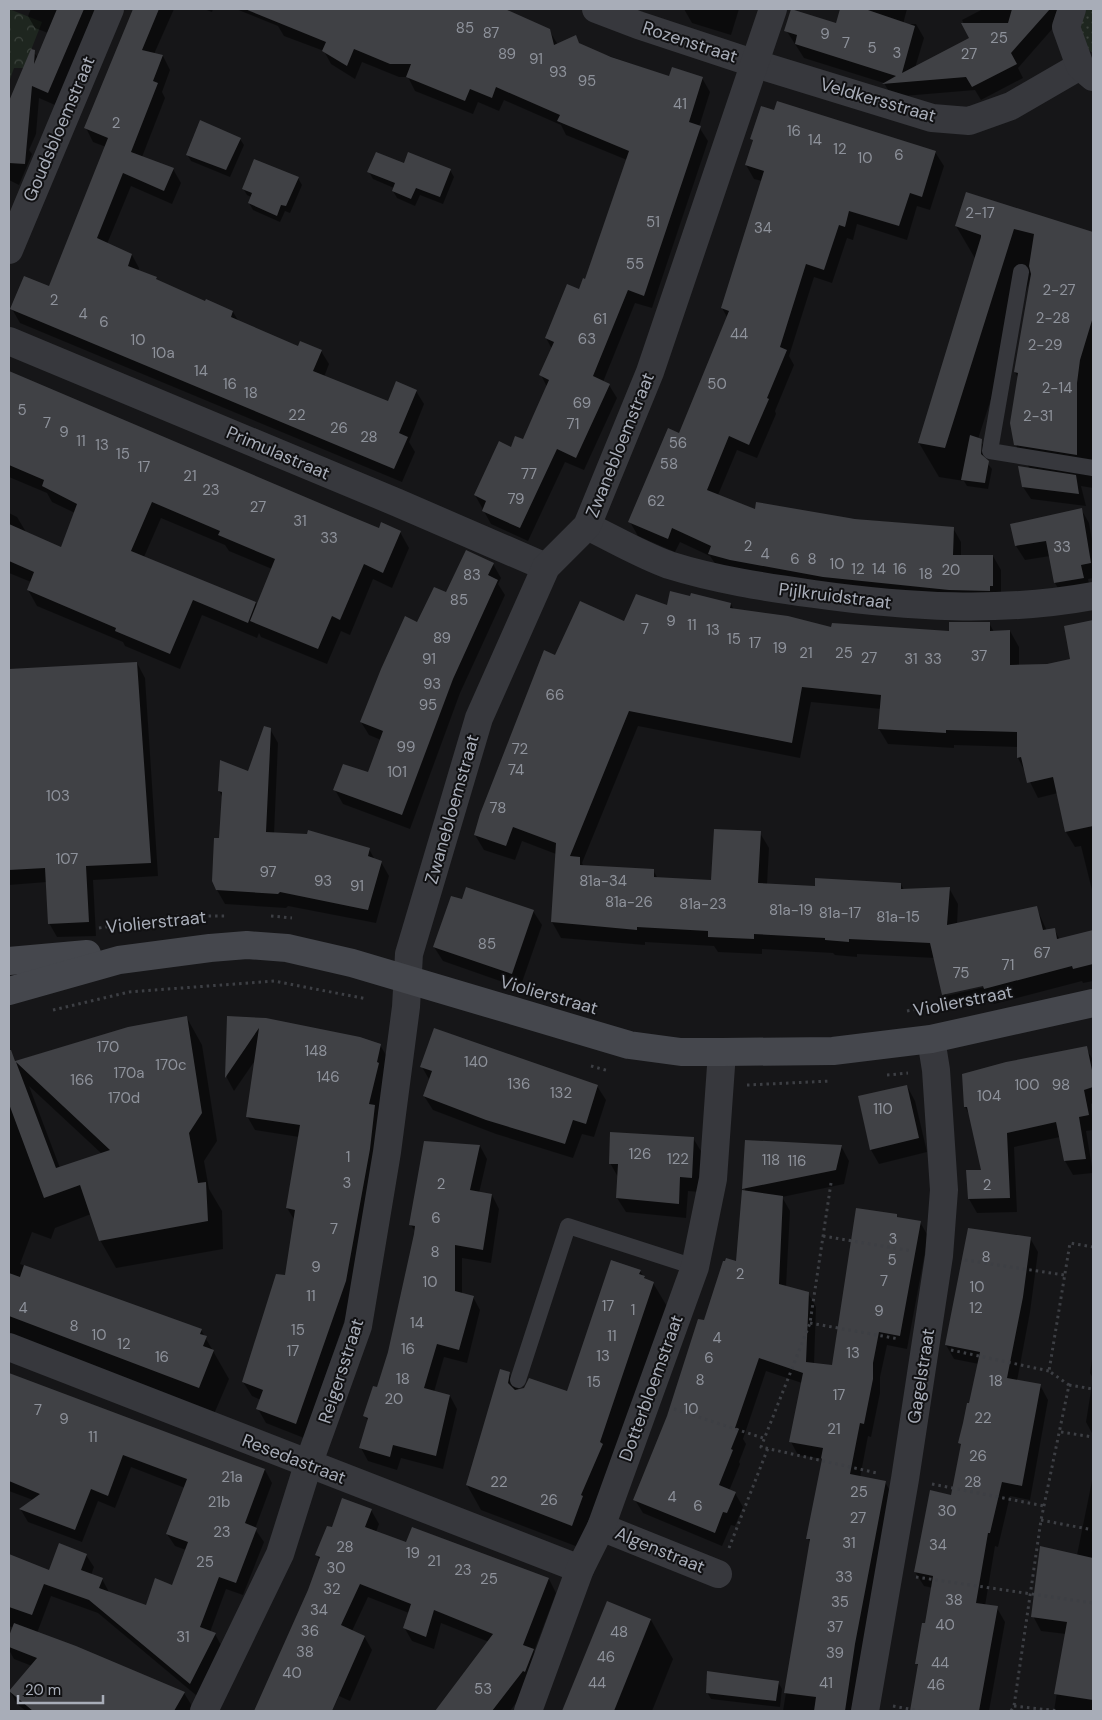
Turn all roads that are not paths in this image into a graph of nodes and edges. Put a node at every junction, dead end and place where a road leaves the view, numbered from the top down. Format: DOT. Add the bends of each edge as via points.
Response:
graph roads {
  1 [pos="110,9"];
  2 [pos="596,9"];
  3 [pos="773,9"];
  4 [pos="1072,9"];
  5 [pos="756,64"];
  6 [pos="1087,72"];
  7 [pos="18,202"];
  8 [pos="9,250"];
  9 [pos="1021,272"];
  10 [pos="9,341"];
  11 [pos="1093,468"];
  12 [pos="587,526"];
  13 [pos="546,568"];
  14 [pos="1093,596"];
  15 [pos="181,951"];
  16 [pos="9,961"];
  17 [pos="408,980"];
  18 [pos="9,990"];
  19 [pos="1093,1003"];
  20 [pos="931,1039"];
  21 [pos="722,1052"];
  22 [pos="695,1267"];
  23 [pos="9,1347"];
  24 [pos="518,1380"];
  25 [pos="308,1465"];
  26 [pos="601,1527"];
  27 [pos="580,1569"];
  28 [pos="718,1574"];
  29 [pos="204,1711"];
  30 [pos="528,1711"];
  31 [pos="865,1711"];
  1 -- 7 [label="street, Goudsbloemstraat"];
  2 -- 5 [label="street, Rozenstraat"];
  3 -- 5 [label="street, Zwanebloemstraat"];
  4 -- 6 [label="street" via="1066,27"];
  5 -- 6 [label="street, Veldkersstraat" via="932,118 969,121"];
  5 -- 12 [label="street, Zwanebloemstraat" via="650,372"];
  7 -- 8 [label="street, Goudsbloemstraat"];
  9 -- 11 [label="lane" via="990,451"];
  10 -- 13 [label="street, Primulastraat" via="380,495"];
  12 -- 13 [label="street, Zwanebloemstraat"];
  12 -- 14 [label="street, Pijlkruidstraat" via="667,564 721,580 871,602 976,607 1052,604"];
  13 -- 17 [label="street, Zwanebloemstraat" via="479,718 410,954"];
  15 -- 16 [label="main road, Violierstraat" via="101,952"];
  15 -- 17 [label="main road, Violierstraat" via="247,946 286,948"];
  15 -- 18 [label="main road, Violierstraat" via="119,960"];
  17 -- 21 [label="main road, Violierstraat" via="629,1045 681,1052"];
  17 -- 25 [label="street, Reigersstraat" via="387,1152 358,1326"];
  19 -- 20 [label="main road, Violierstraat"];
  20 -- 21 [label="main road, Violierstraat" via="833,1051"];
  20 -- 31 [label="street, Gagelstraat" via="944,1190 940,1256"];
  21 -- 22 [label="street, Dotterbloemstraat" via="713,1179"];
  22 -- 24 [label="lane" via="568,1226"];
  22 -- 26 [label="street, Dotterbloemstraat"];
  23 -- 25 [label="street, Resedastraat"];
  25 -- 27 [label="street, Resedastraat"];
  25 -- 29 [label="street, Reigersstraat" via="280,1554"];
  26 -- 27 [label="street, Dotterbloemstraat"];
  26 -- 28 [label="street, Algenstraat"];
  27 -- 30 [label="street, Dotterbloemstraat"];
}
